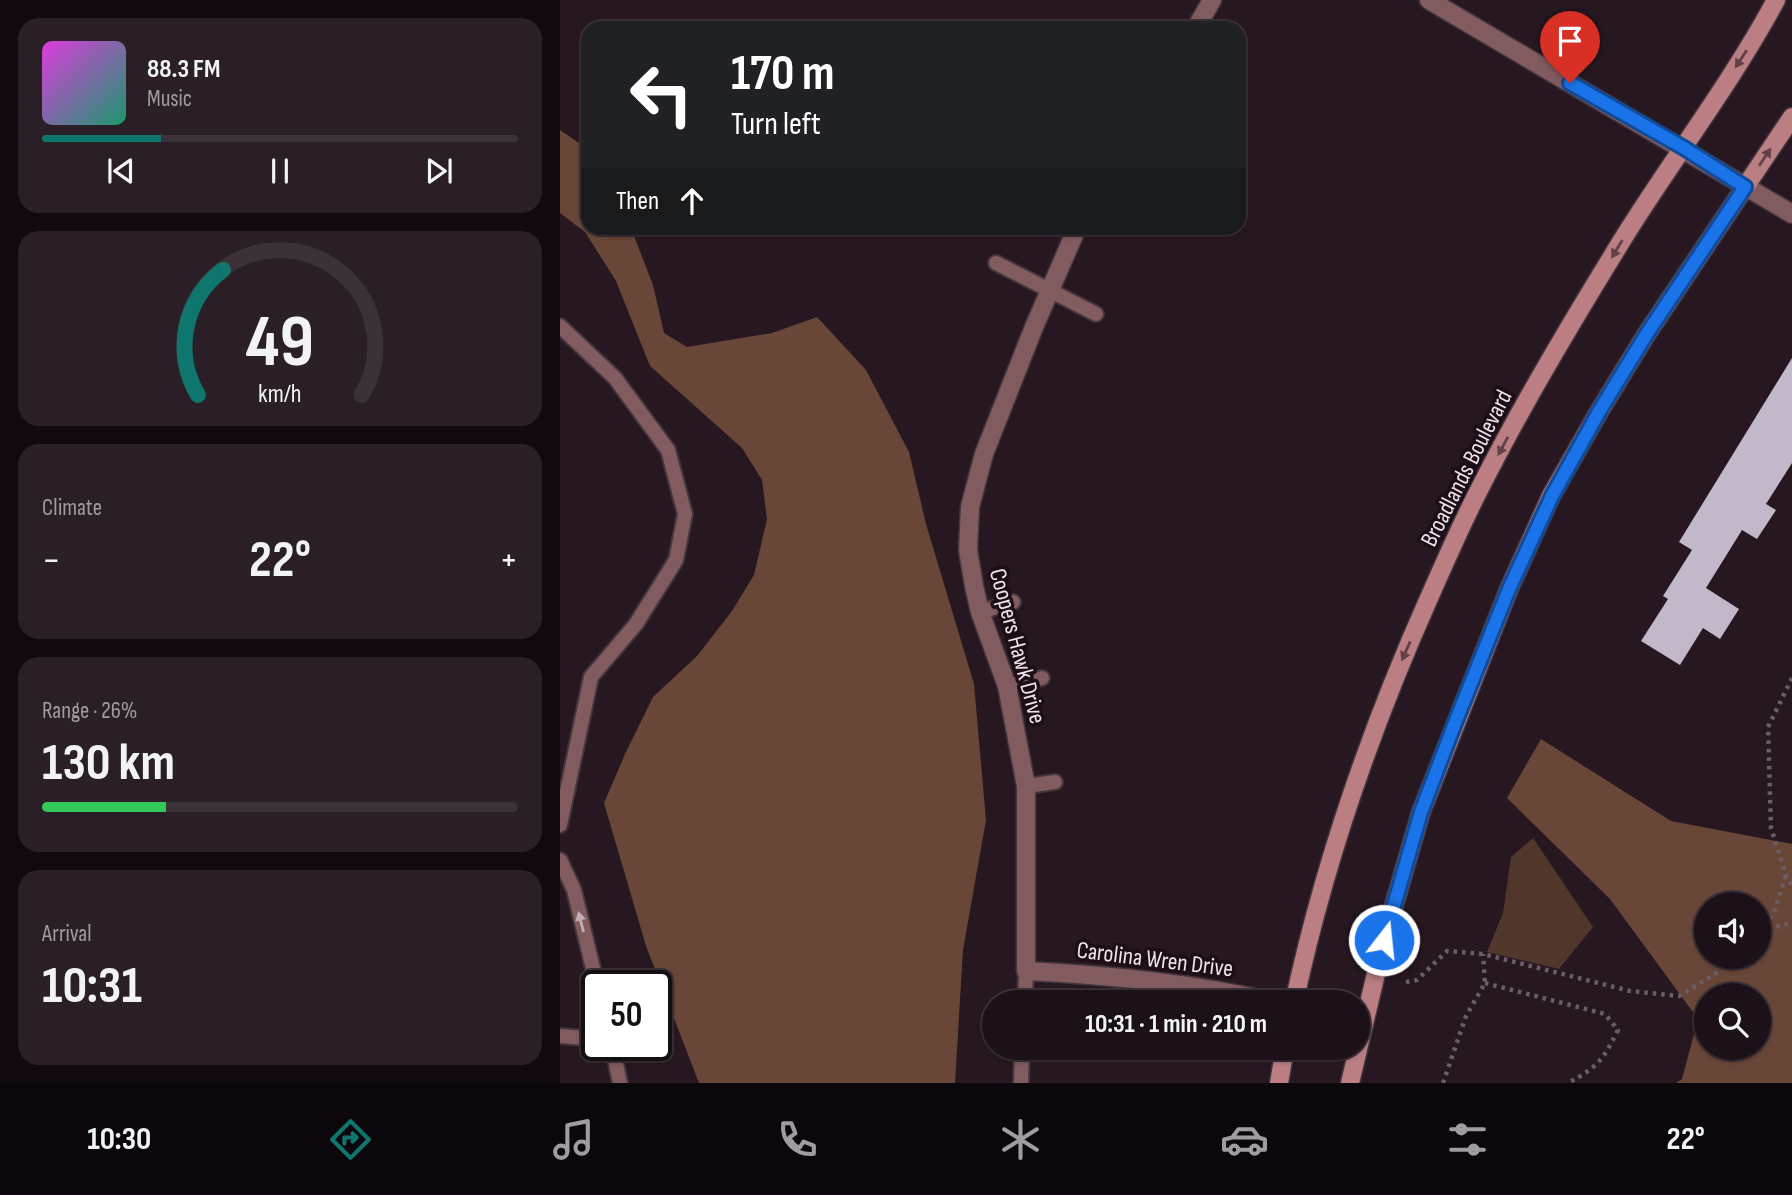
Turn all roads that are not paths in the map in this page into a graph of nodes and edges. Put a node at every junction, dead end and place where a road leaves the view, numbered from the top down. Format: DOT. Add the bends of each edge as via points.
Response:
graph roads {
  1 [pos="1212,0"];
  2 [pos="1429,0"];
  3 [pos="1776,0"];
  4 [pos="1200,21"];
  5 [pos="1792,117"];
  6 [pos="1684,148"];
  7 [pos="1745,187"];
  8 [pos="1788,211"];
  9 [pos="1074,235"];
  10 [pos="996,262"];
  11 [pos="1050,290"];
  12 [pos="1096,314"];
  13 [pos="560,326"];
  14 [pos="1013,602"];
  15 [pos="980,612"];
  16 [pos="1042,678"];
  17 [pos="1007,686"];
  18 [pos="1055,782"];
  19 [pos="1026,786"];
  20 [pos="560,825"];
  21 [pos="560,860"];
  22 [pos="593,970"];
  23 [pos="1026,971"];
  24 [pos="1025,990"];
  25 [pos="1212,990"];
  26 [pos="1297,990"];
  27 [pos="1370,992"];
  28 [pos="560,1036"];
  29 [pos="581,1038"];
  30 [pos="1022,1060"];
  31 [pos="1283,1060"];
  32 [pos="1354,1060"];
  33 [pos="615,1061"];
  34 [pos="620,1083"];
  35 [pos="1021,1083"];
  36 [pos="1279,1083"];
  37 [pos="1350,1083"];
  1 -- 4 [label="street"];
  2 -- 6 [label="street"];
  3 -- 6 [label="main road, Broadlands Boulevard, one-way"];
  7 -- 5 [label="main road, one-way"];
  6 -- 7 [label="street"];
  6 -- 26 [label="main road, Broadlands Boulevard, one-way" via="1626,233 1478,492 1398,667 1354,787 1308,936"];
  7 -- 8 [label="street"];
  7 -- 27 [label="main road" via="1646,335 1552,496 1463,700 1421,812"];
  9 -- 11 [label="street, Coopers Hawk Drive"];
  10 -- 11 [label="lane"];
  11 -- 12 [label="lane"];
  11 -- 15 [label="street, Coopers Hawk Drive" via="984,454 970,507 968,550"];
  13 -- 20 [label="lane" via="615,378 668,450 685,514 677,561 636,624 591,677"];
  14 -- 15 [label="lane"];
  15 -- 17 [label="street, Coopers Hawk Drive"];
  16 -- 17 [label="lane"];
  17 -- 19 [label="street, Coopers Hawk Drive"];
  18 -- 19 [label="lane"];
  19 -- 23 [label="street, Coopers Hawk Drive"];
  22 -- 21 [label="lane, one-way" via="574,890"];
  23 -- 24 [label="lane"];
  23 -- 25 [label="street, Carolina Wren Drive" via="1104,975"];
  28 -- 29 [label="lane"];
  30 -- 35 [label="lane"];
  31 -- 36 [label="main road"];
  32 -- 37 [label="main road"];
  33 -- 34 [label="lane"];
}
